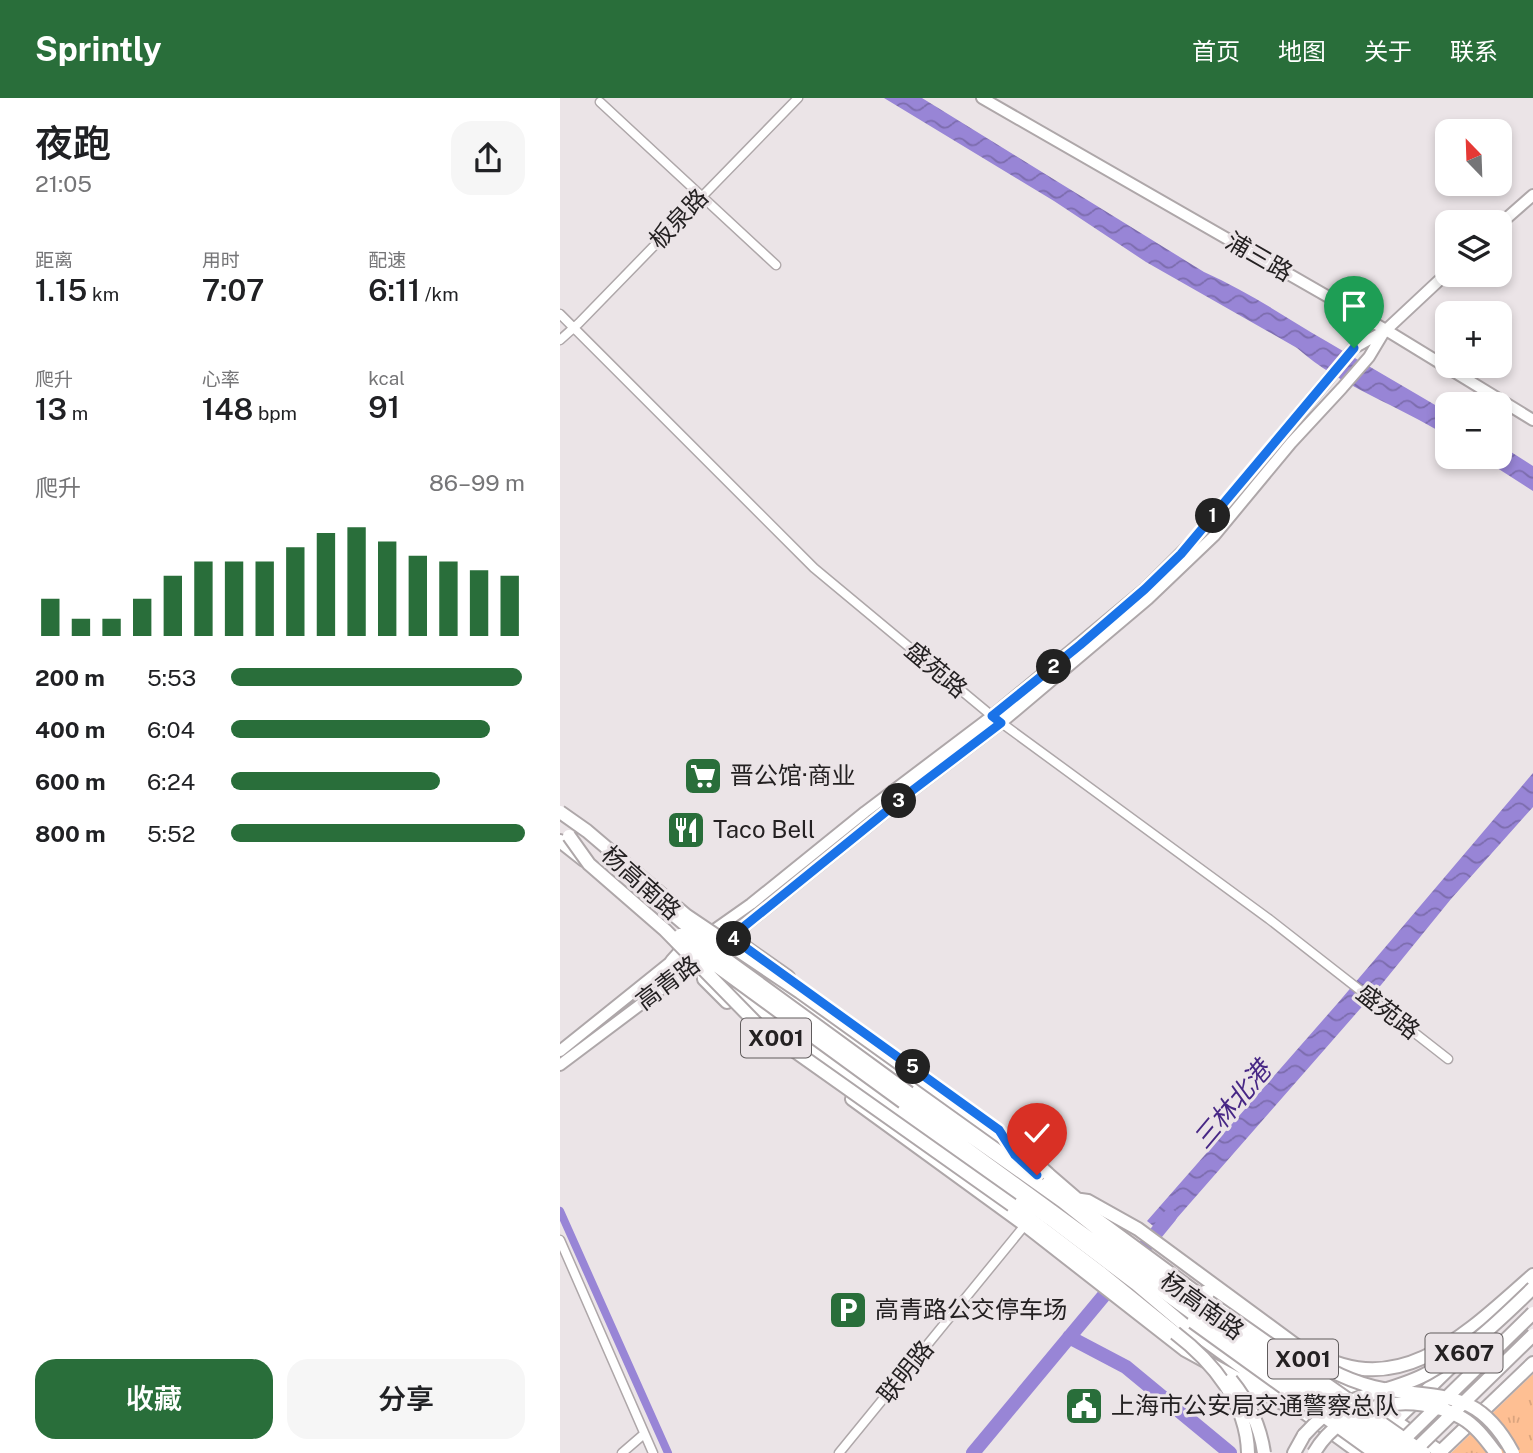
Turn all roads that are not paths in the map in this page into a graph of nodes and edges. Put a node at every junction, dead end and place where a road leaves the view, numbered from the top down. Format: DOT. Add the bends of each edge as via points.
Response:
graph roads {
  1 [pos="798,98"];
  2 [pos="982,98"];
  3 [pos="600,102"];
  4 [pos="1533,195"];
  5 [pos="702,197"];
  6 [pos="1512,213"];
  7 [pos="776,265"];
  8 [pos="1435,283"];
  9 [pos="560,314"];
  10 [pos="573,328"];
  11 [pos="1386,330"];
  12 [pos="560,340"];
  13 [pos="1533,419"];
  14 [pos="997,720"];
  15 [pos="560,805"];
  16 [pos="560,812"];
  17 [pos="587,831"];
  18 [pos="562,834"];
  19 [pos="625,891"];
  20 [pos="675,935"];
  21 [pos="731,937"];
  22 [pos="720,945"];
  23 [pos="690,951"];
  24 [pos="560,1051"];
  25 [pos="1448,1059"];
  26 [pos="560,1065"];
  27 [pos="906,1098"];
  28 [pos="1019,1159"];
  29 [pos="1034,1181"];
  30 [pos="1078,1199"];
  31 [pos="1052,1216"];
  32 [pos="1025,1225"];
  33 [pos="1049,1233"];
  34 [pos="1067,1239"];
  35 [pos="560,1240"];
  36 [pos="1110,1260"];
  37 [pos="1073,1264"];
  38 [pos="1145,1273"];
  39 [pos="1533,1275"];
  40 [pos="1179,1281"];
  41 [pos="1533,1287"];
  42 [pos="1200,1312"];
  43 [pos="1533,1313"];
  44 [pos="1265,1325"];
  45 [pos="1533,1335"];
  46 [pos="1197,1350"];
  47 [pos="1533,1363"];
  48 [pos="1395,1421"];
  49 [pos="644,1434"];
  50 [pos="1339,1437"];
  51 [pos="622,1453"];
  52 [pos="653,1453"];
  53 [pos="839,1453"];
  54 [pos="1248,1453"];
  55 [pos="1264,1453"];
  56 [pos="1294,1453"];
  57 [pos="1314,1453"];
  58 [pos="1362,1453"];
  59 [pos="1375,1453"];
  60 [pos="1388,1453"];
  61 [pos="1406,1453"];
  62 [pos="1412,1453"];
  63 [pos="1423,1453"];
  64 [pos="1440,1453"];
  65 [pos="1496,1453"];
  66 [pos="1513,1453"];
  1 -- 5 [label="street, 板泉路"];
  2 -- 11 [label="main road, 浦三路"];
  3 -- 5 [label="street"];
  4 -- 6 [label="main road"];
  5 -- 7 [label="street"];
  5 -- 10 [label="street, 板泉路"];
  8 -- 11 [label="main road, 高青路"];
  9 -- 10 [label="street, 盛苑路"];
  10 -- 12 [label="street, 板泉路"];
  10 -- 14 [label="street, 盛苑路" via="814,568"];
  11 -- 13 [label="main road, 浦三路"];
  11 -- 14 [label="main road, 高青路" via="1369,357 1214,536 1113,630"];
  11 -- 14 [label="main road, 高青路" via="1354,348 1181,554"];
  14 -- 21 [label="main road, 高青路"];
  14 -- 23 [label="main road, 高青路" via="865,812"];
  14 -- 25 [label="street, 盛苑路" via="1269,919"];
  15 -- 17 [label="main road, bridge"];
  16 -- 17 [label="main road, 杨高南路 / X001, bridge"];
  16 -- 23 [label="main road, 杨高南路 / X001"];
  16 -- 27 [label="main road, 杨高南路 / X001, bridge" via="603,855 727,960"];
  17 -- 30 [label="main road, 杨高南路 / X001, bridge" via="687,916 1026,1154"];
  18 -- 19 [label="main road, 杨高南路"];
  18 -- 27 [label="main road, 杨高南路 / X001, bridge" via="718,967"];
  18 -- 33 [label="main road, 杨高南路 / X001, bridge" via="758,1025"];
  19 -- 20 [label="main road, 杨高南路"];
  19 -- 23 [label="main road, 杨高南路"];
  20 -- 23 [label="main road, 杨高南路"];
  20 -- 23 [label="main road" via="680,954"];
  21 -- 22 [label="main road, 高青路"];
  21 -- 23 [label="main road, 杨高南路"];
  21 -- 28 [label="main road, X001" via="999,1130"];
  22 -- 23 [label="main road, 杨高南路"];
  22 -- 28 [label="main road, 杨高南路 / X001"];
  23 -- 24 [label="main road, 高青路"];
  23 -- 26 [label="main road, 高青路"];
  23 -- 31 [label="main road, 杨高南路 / X001" via="768,1018"];
  23 -- 32 [label="main road, 杨高南路 / X001" via="704,979 752,1026"];
  27 -- 29 [label="main road, 杨高南路 / X001"];
  27 -- 31 [label="main road, 杨高南路 / X001"];
  28 -- 29 [label="main road, 杨高南路 / X001"];
  28 -- 30 [label="main road, 杨高南路 / X001"];
  29 -- 36 [label="main road, 杨高南路 / X001"];
  30 -- 36 [label="main road, 杨高南路 / X001"];
  30 -- 44 [label="main road, X001" via="1138,1229"];
  31 -- 34 [label="main road, 杨高南路"];
  31 -- 36 [label="main road, 杨高南路 / X001"];
  32 -- 37 [label="main road, X001"];
  32 -- 53 [label="street, 联明路"];
  33 -- 34 [label="main road, 杨高南路 / X001"];
  33 -- 37 [label="main road, 杨高南路"];
  34 -- 36 [label="main road, X001"];
  35 -- 49 [label="street"];
  36 -- 37 [label="main road, X001"];
  36 -- 38 [label="main road, 杨高南路 / X001"];
  36 -- 38 [label="main road, 杨高南路 / X001"];
  36 -- 46 [label="main road, X001, bridge" via="1175,1333"];
  36 -- 50 [label="main road, 杨高南路 / X001" via="1120,1301 1200,1360"];
  38 -- 40 [label="main road, 杨高南路 / X001"];
  38 -- 42 [label="main road, 杨高南路 / X001"];
  38 -- 42 [label="main road, 杨高南路 / X001" via="1157,1288"];
  38 -- 50 [label="main road, 杨高南路 / X001" via="1188,1328"];
  39 -- 44 [label="main road" via="1453,1342 1395,1369 1341,1365"];
  40 -- 42 [label="main road, 杨高南路 / X001"];
  40 -- 48 [label="main road, 杨高南路 / X001" via="1213,1296"];
  41 -- 48 [label="main road, X607"];
  41 -- 56 [label="main road, bridge" via="1451,1359 1320,1418"];
  42 -- 59 [label="main road, 杨高南路 / X001, bridge"];
  42 -- 60 [label="main road, 杨高南路 / X001, bridge"];
  42 -- 61 [label="main road, 杨高南路 / X001, bridge"];
  42 -- 63 [label="main road, 杨高南路 / X001, bridge"];
  43 -- 60 [label="main road, bridge"];
  44 -- 66 [label="main road, X001, bridge" via="1352,1381 1436,1394 1479,1410 1501,1431"];
  45 -- 62 [label="main road, bridge"];
  46 -- 54 [label="main road, bridge" via="1230,1390 1241,1415"];
  46 -- 55 [label="main road, bridge" via="1245,1398"];
  47 -- 64 [label="main road, X607"];
  48 -- 58 [label="main road, X607"];
  48 -- 64 [label="main road, 杨高南路 / X001"];
  49 -- 51 [label="street"];
  49 -- 52 [label="street"];
  50 -- 58 [label="main road, 杨高南路 / X001"];
  57 -- 65 [label="main road, bridge" via="1349,1417 1382,1404 1424,1403 1463,1418"];
}
